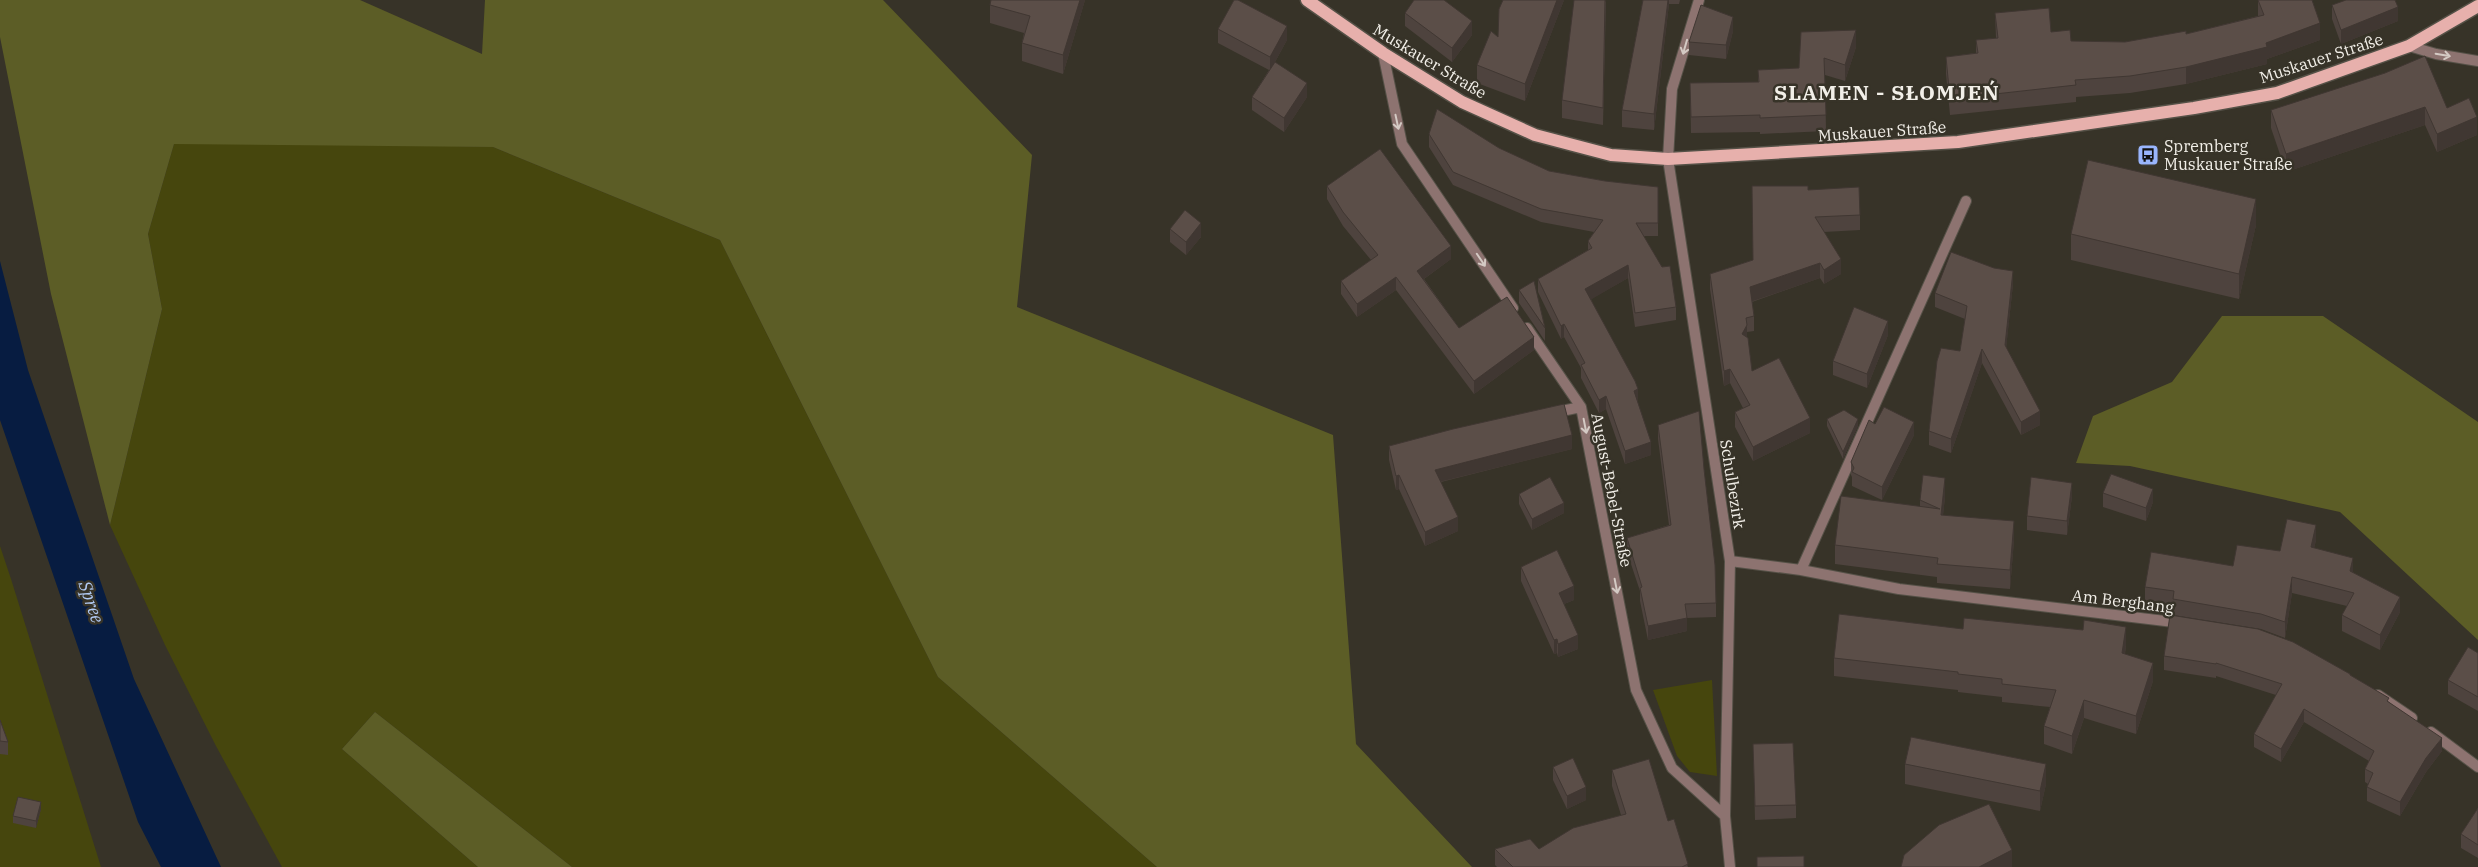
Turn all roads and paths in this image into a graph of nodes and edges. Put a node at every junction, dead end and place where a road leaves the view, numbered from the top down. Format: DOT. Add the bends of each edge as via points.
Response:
graph roads {
  1 [pos="1307,0"];
  2 [pos="1699,0"];
  3 [pos="2478,6"];
  4 [pos="2409,46"];
  5 [pos="1383,53"];
  6 [pos="2478,61"];
  7 [pos="1668,159"];
  8 [pos="1966,201"];
  9 [pos="1581,407"];
  10 [pos="1542,415"];
  11 [pos="1730,561"];
  12 [pos="1801,570"];
  13 [pos="2188,624"];
  14 [pos="2366,688"];
  15 [pos="2478,767"];
  16 [pos="1725,816"];
  17 [pos="1730,867"];
  1 -- 5 [label="main road, Muskauer Straße"];
  2 -- 7 [label="street, Schulbezirk, one-way" via="1672,90"];
  3 -- 4 [label="main road, Muskauer Straße"];
  4 -- 6 [label="street, one-way"];
  4 -- 7 [label="main road, Muskauer Straße" via="2276,93 2031,133 1894,147"];
  5 -- 7 [label="main road, Muskauer Straße" via="1462,102 1535,135 1612,155"];
  5 -- 9 [label="street, August-Bebel-Straße, one-way" via="1402,144"];
  7 -- 11 [label="street, Schulbezirk"];
  8 -- 12 [label="street"];
  9 -- 10 [label="street"];
  9 -- 16 [label="street, August-Bebel-Straße, one-way" via="1636,690 1672,768"];
  11 -- 12 [label="street, Am Berghang"];
  11 -- 16 [label="street, Schulbezirk"];
  12 -- 13 [label="street, Am Berghang" via="1899,589"];
  14 -- 15 [label="street"];
  16 -- 17 [label="street"];
}
